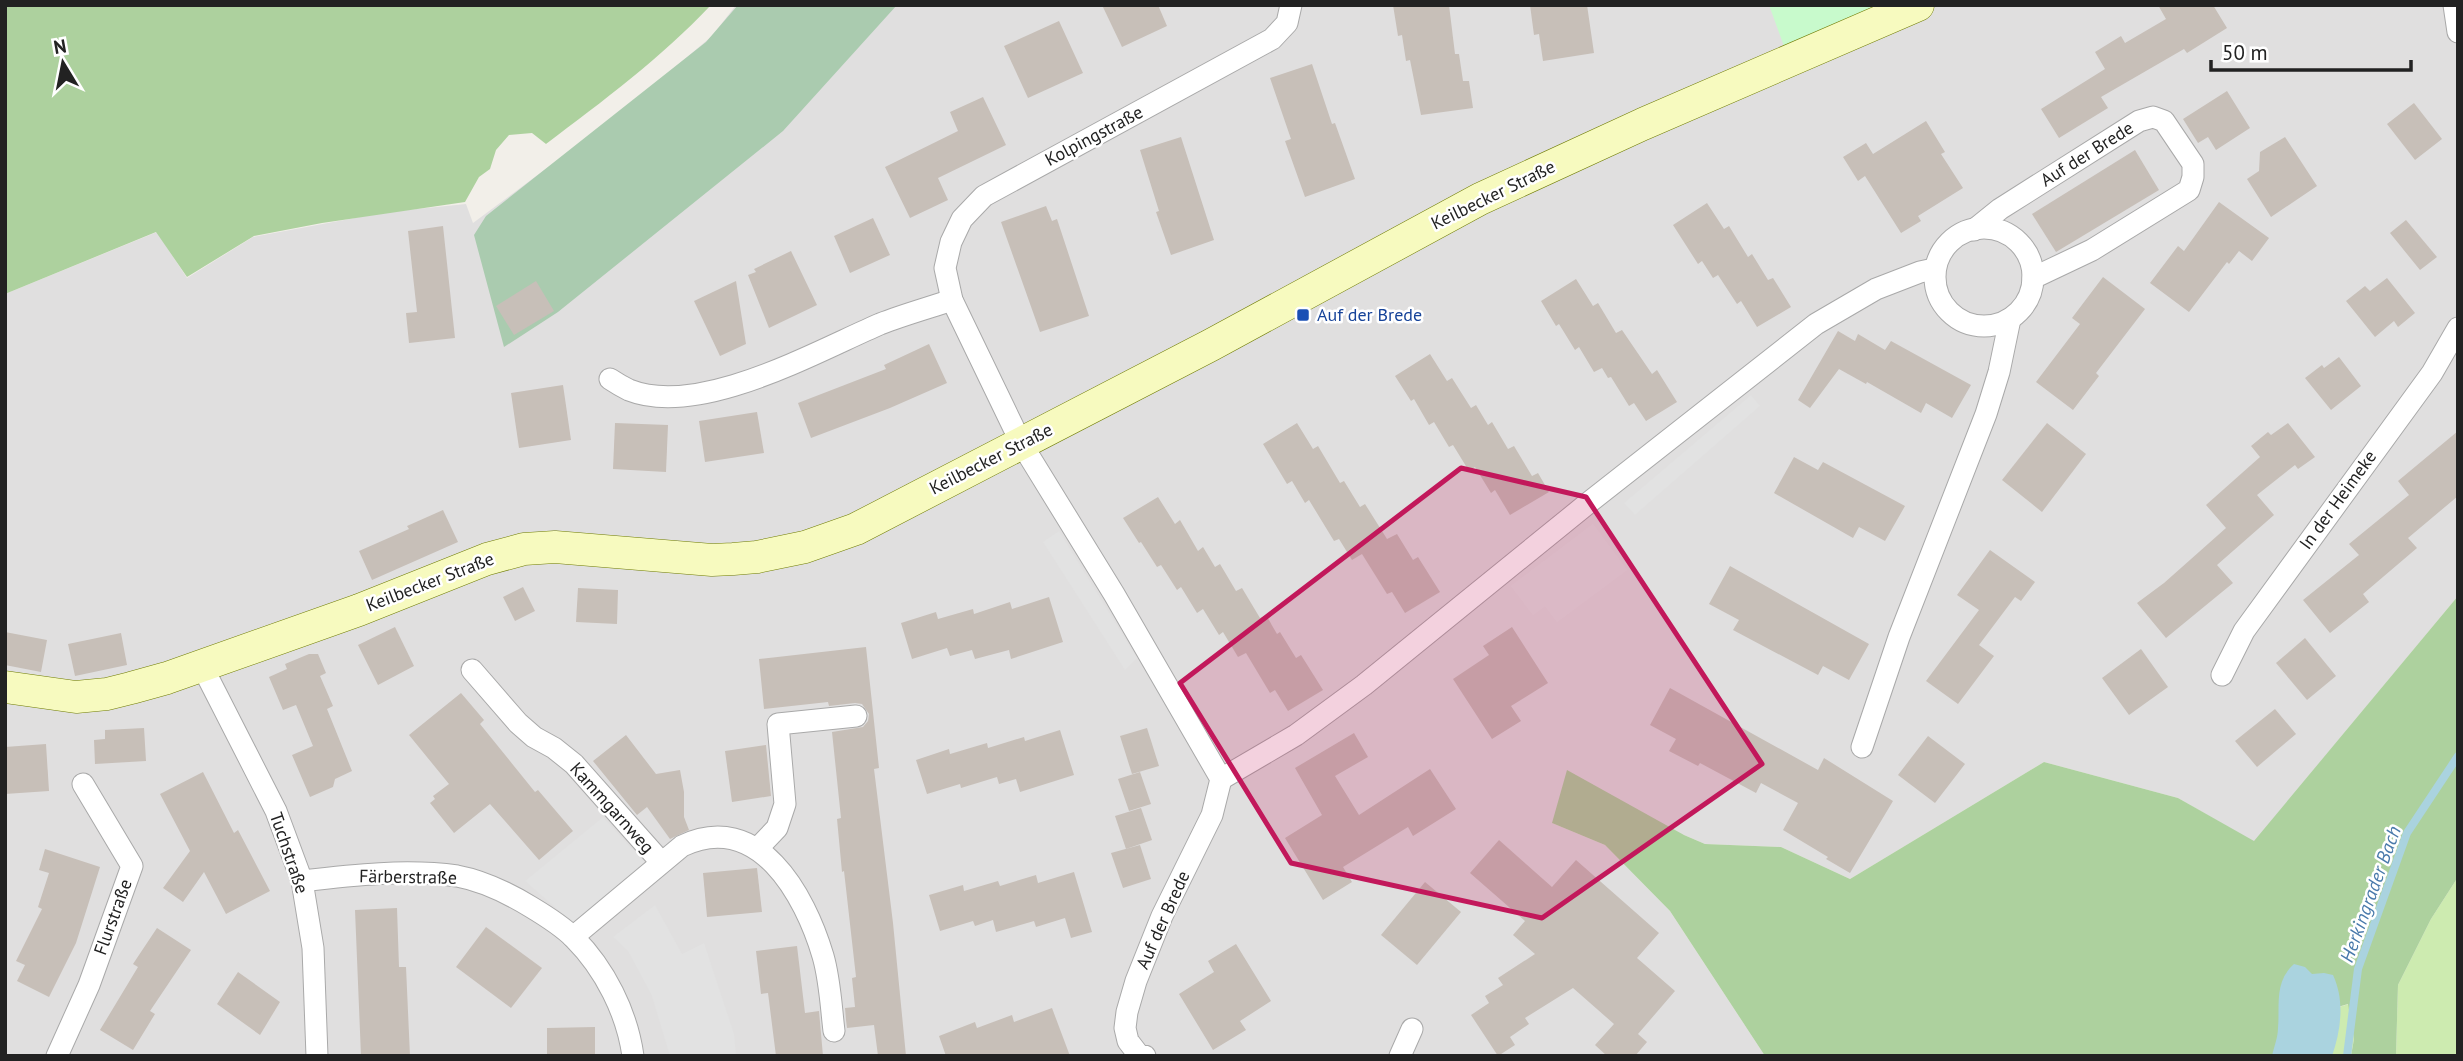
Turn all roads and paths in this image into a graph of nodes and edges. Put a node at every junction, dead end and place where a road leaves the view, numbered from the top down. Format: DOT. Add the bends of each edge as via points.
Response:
graph roads {
  1 [pos="1292,5"];
  2 [pos="1918,5"];
  3 [pos="2454,5"];
  4 [pos="2458,32"];
  5 [pos="1974,230"];
  6 [pos="1934,269"];
  7 [pos="2033,278"];
  8 [pos="951,300"];
  9 [pos="2010,318"];
  10 [pos="2458,328"];
  11 [pos="610,379"];
  12 [pos="1021,443"];
  13 [pos="202,666"];
  14 [pos="472,670"];
  15 [pos="2222,675"];
  16 [pos="5,687"];
  17 [pos="856,716"];
  18 [pos="1863,747"];
  19 [pos="1221,779"];
  20 [pos="83,784"];
  21 [pos="757,849"];
  22 [pos="661,862"];
  23 [pos="302,881"];
  24 [pos="573,937"];
  25 [pos="1412,1029"];
  26 [pos="834,1031"];
  27 [pos="57,1056"];
  28 [pos="317,1056"];
  29 [pos="633,1056"];
  30 [pos="1145,1056"];
  31 [pos="1400,1056"];
  1 -- 8 [label="street, Kolpingstraße" via="1287,23 1272,39 984,196 962,219 948,253 945,268"];
  2 -- 12 [label="main road, Keilbecker Straße" via="1480,199"];
  3 -- 4 [label="street"];
  5 -- 6 [label="street, Auf der Brede" via="1947,246"];
  5 -- 7 [label="street" via="1990,229 2012,237 2028,255"];
  5 -- 7 [label="street, Auf der Brede" via="2139,121 2153,117 2164,121 2193,164 2189,190 2092,250"];
  6 -- 9 [label="street" via="1941,300 1956,318 1989,326"];
  6 -- 19 [label="street" via="1876,289 1816,324 1364,685 1296,735"];
  7 -- 9 [label="street" via="2027,301"];
  8 -- 11 [label="street" via="884,323 744,383 702,394 660,396 630,390"];
  8 -- 12 [label="street, Kolpingstraße"];
  9 -- 18 [label="street" via="1986,414 1899,637"];
  10 -- 15 [label="street, In der Heimeke" via="2432,373 2244,631"];
  12 -- 13 [label="main road, Keilbecker Straße" via="856,529 805,547 712,560 524,549"];
  12 -- 19 [label="street"];
  13 -- 16 [label="main road, Keilbecker Straße" via="98,695 65,696"];
  13 -- 23 [label="street, Tuchstraße" via="276,811"];
  14 -- 22 [label="street, Kammgarnweg" via="518,723 574,764"];
  17 -- 21 [label="street" via="778,724 785,804 777,828"];
  19 -- 30 [label="street, Auf der Brede" via="1212,815 1162,916 1127,1012 1128,1041"];
  20 -- 27 [label="street, Flurstraße" via="132,866 89,985"];
  21 -- 22 [label="street, Kammgarnweg" via="729,838 702,838"];
  21 -- 26 [label="street, Kammgarnweg" via="789,883 815,932"];
  22 -- 24 [label="street, Kammgarnweg"];
  23 -- 24 [label="street, Färberstraße" via="383,874 458,877 488,884 517,899"];
  23 -- 28 [label="street, Tuchstraße" via="313,948"];
  24 -- 29 [label="street, Färberstraße" via="611,989 623,1013"];
  25 -- 31 [label="street"];
}
